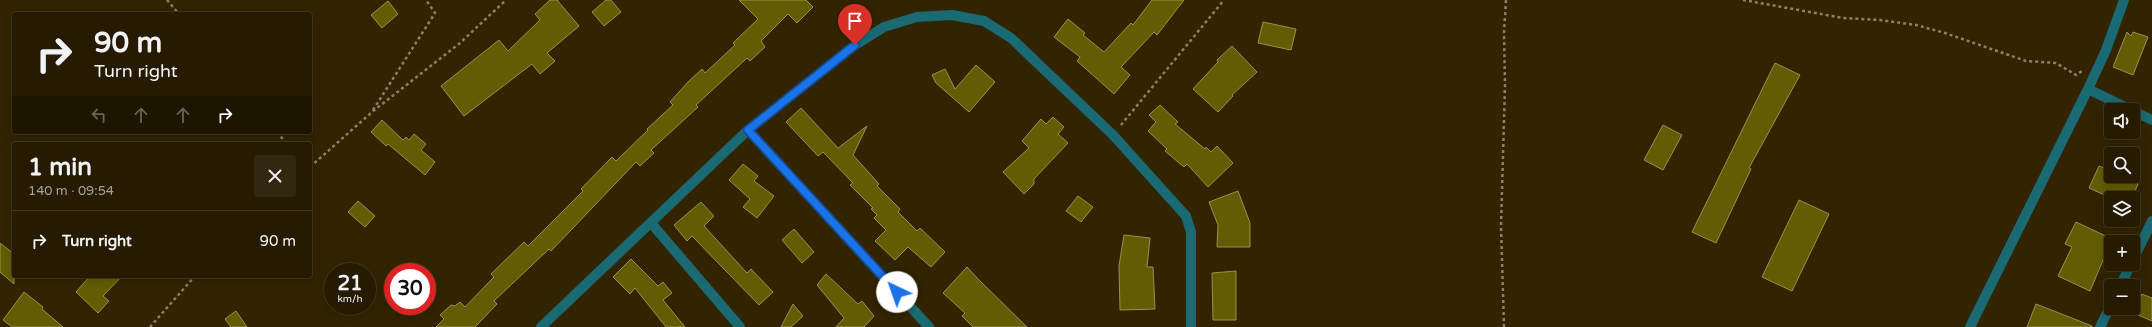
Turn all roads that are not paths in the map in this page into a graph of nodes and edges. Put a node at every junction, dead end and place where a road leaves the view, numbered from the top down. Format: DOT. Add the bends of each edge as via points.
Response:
graph roads {
  1 [pos="2124,0"];
  2 [pos="2088,88"];
  3 [pos="2118,103"];
  4 [pos="2140,114"];
  5 [pos="2152,120"];
  6 [pos="748,130"];
  7 [pos="2152,221"];
  8 [pos="652,223"];
  9 [pos="2140,246"];
  10 [pos="2106,315"];
  11 [pos="546,325"];
  12 [pos="740,327"];
  13 [pos="929,327"];
  14 [pos="1191,327"];
  15 [pos="1970,327"];
  16 [pos="2100,327"];
  1 -- 2 [label="street" via="2106,50"];
  2 -- 3 [label="street"];
  2 -- 15 [label="street"];
  4 -- 5 [label="street"];
  6 -- 8 [label="street"];
  6 -- 13 [label="street"];
  6 -- 14 [label="street" via="855,45 884,27 917,17 952,15 984,21 1011,38 1113,135 1186,216 1191,232"];
  7 -- 9 [label="street"];
  8 -- 11 [label="street"];
  8 -- 12 [label="street"];
  10 -- 16 [label="street"];
}
